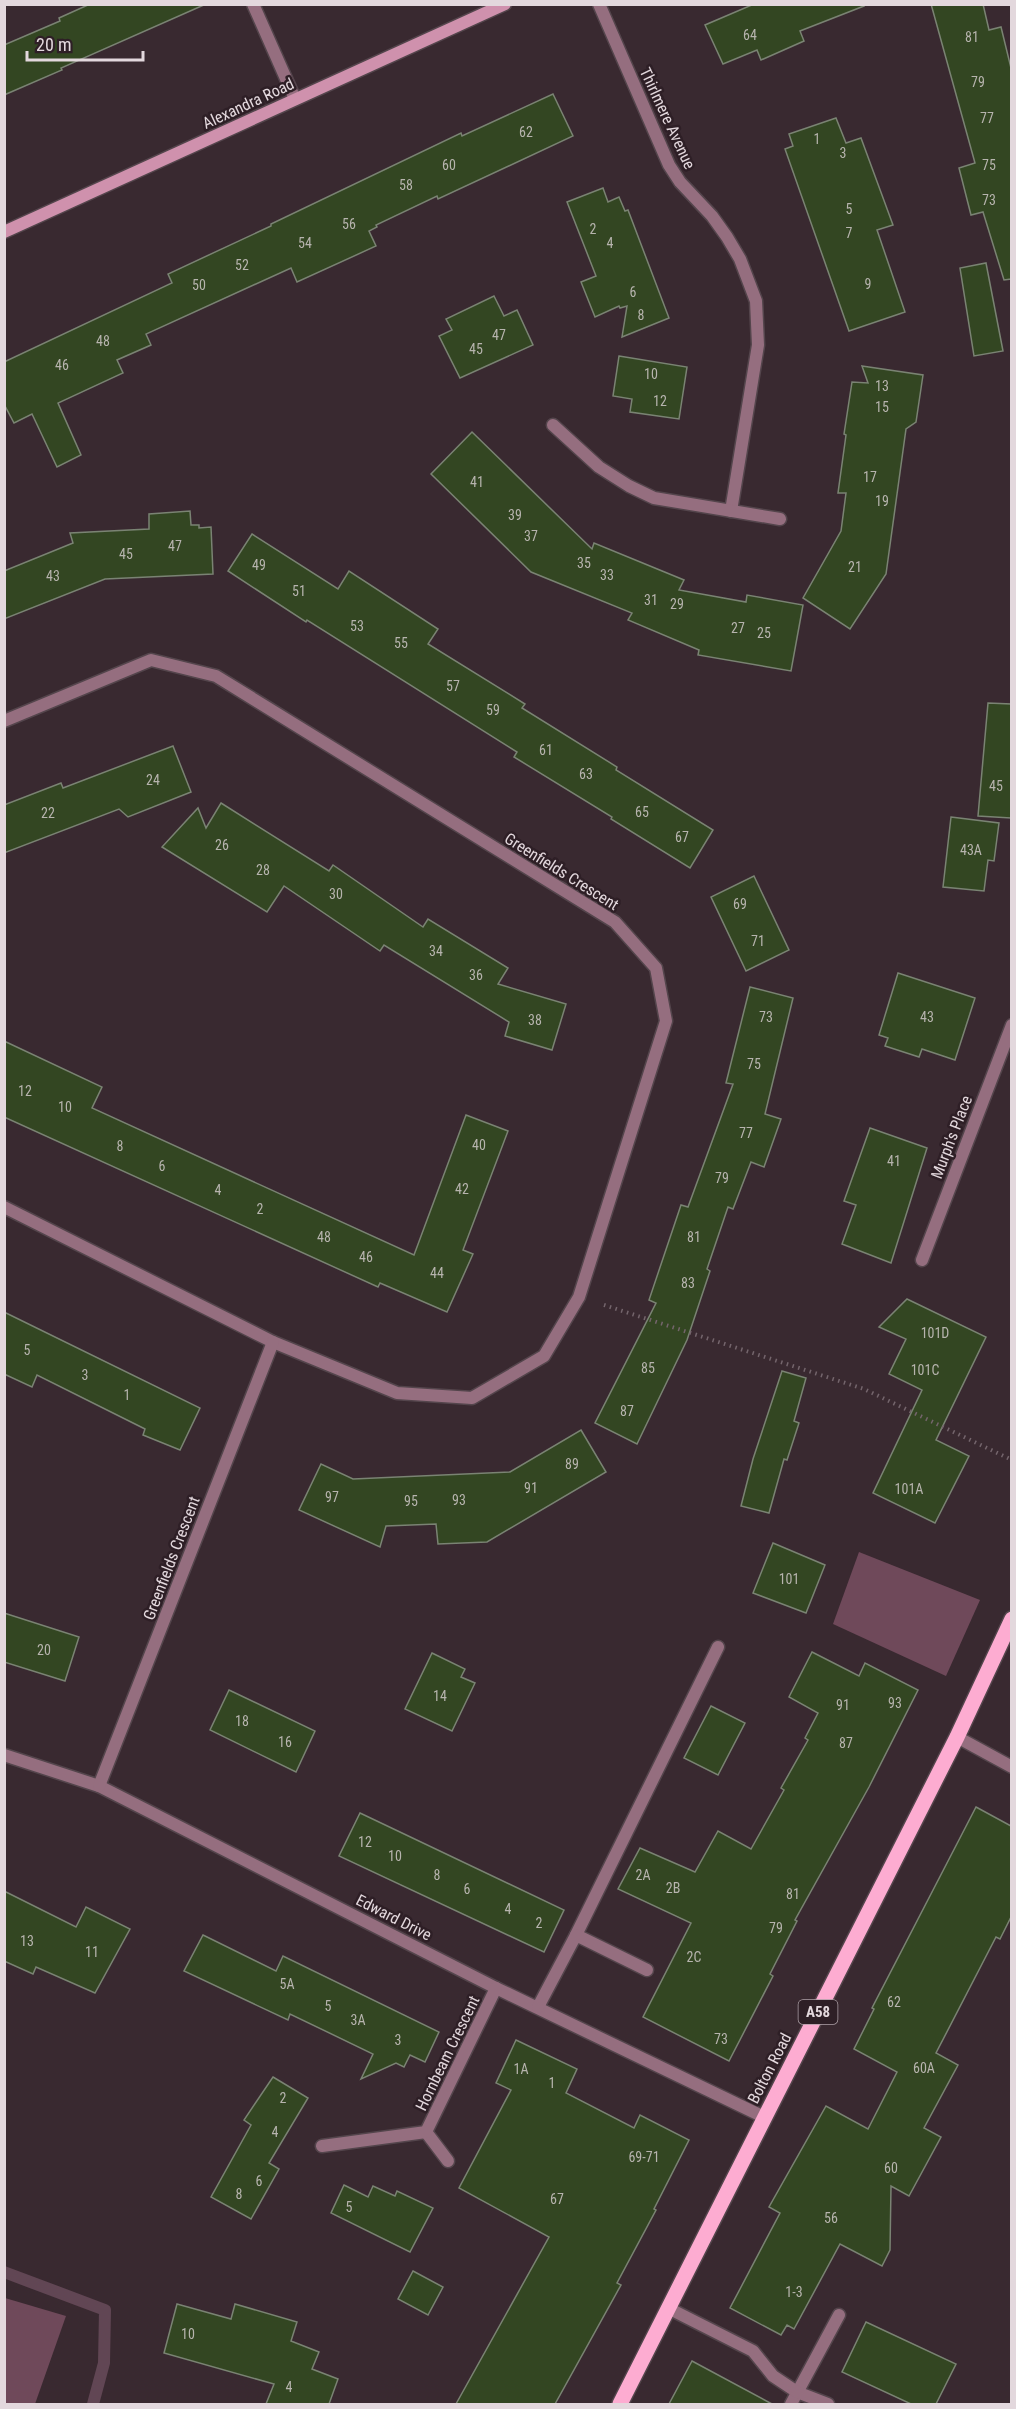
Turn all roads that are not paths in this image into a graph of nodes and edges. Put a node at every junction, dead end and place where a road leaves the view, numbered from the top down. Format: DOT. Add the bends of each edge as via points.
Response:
graph roads {
  1 [pos="253,4"];
  2 [pos="505,4"];
  3 [pos="599,4"];
  4 [pos="296,99"];
  5 [pos="4,232"];
  6 [pos="552,425"];
  7 [pos="731,511"];
  8 [pos="780,519"];
  9 [pos="4,721"];
  10 [pos="1011,1025"];
  11 [pos="4,1207"];
  12 [pos="922,1260"];
  13 [pos="273,1342"];
  14 [pos="1011,1619"];
  15 [pos="718,1647"];
  16 [pos="957,1737"];
  17 [pos="4,1755"];
  18 [pos="1011,1767"];
  19 [pos="99,1786"];
  20 [pos="576,1935"];
  21 [pos="647,1970"];
  22 [pos="496,1988"];
  23 [pos="538,2007"];
  24 [pos="764,2117"];
  25 [pos="426,2132"];
  26 [pos="321,2146"];
  27 [pos="448,2161"];
  28 [pos="668,2308"];
  29 [pos="839,2315"];
  30 [pos="797,2392"];
  31 [pos="620,2404"];
  32 [pos="790,2404"];
  33 [pos="828,2404"];
  1 -- 4 [label="street"];
  2 -- 4 [label="street, Alexandra Road"];
  3 -- 7 [label="street, Thirlmere Avenue" via="669,165 727,237 756,301 758,345"];
  4 -- 5 [label="street, Alexandra Road"];
  6 -- 7 [label="street" via="599,467 629,486 654,498"];
  7 -- 8 [label="street"];
  9 -- 13 [label="street, Greenfields Crescent" via="151,660 216,676 615,922 656,968 666,1021 579,1298 544,1356 472,1398 397,1393"];
  10 -- 12 [label="street, Murph's Place"];
  11 -- 13 [label="street, Greenfields Crescent"];
  13 -- 19 [label="street, Greenfields Crescent"];
  14 -- 16 [label="main road, Bolton Road / A58"];
  15 -- 20 [label="street"];
  16 -- 18 [label="street"];
  16 -- 24 [label="main road, Bolton Road / A58"];
  17 -- 19 [label="street, Edward Drive"];
  19 -- 22 [label="street, Edward Drive"];
  20 -- 21 [label="street"];
  20 -- 23 [label="street"];
  22 -- 23 [label="street, Edward Drive"];
  22 -- 25 [label="street, Hornbeam Crescent"];
  23 -- 24 [label="street, Edward Drive"];
  24 -- 28 [label="main road, Bolton Road / A58"];
  25 -- 26 [label="street, Hornbeam Crescent"];
  25 -- 27 [label="street, Hornbeam Crescent"];
  28 -- 30 [label="street" via="753,2351 773,2376"];
  28 -- 31 [label="main road, Bolton Road / A58"];
  29 -- 30 [label="street"];
  30 -- 32 [label="street"];
  30 -- 33 [label="street"];
}
